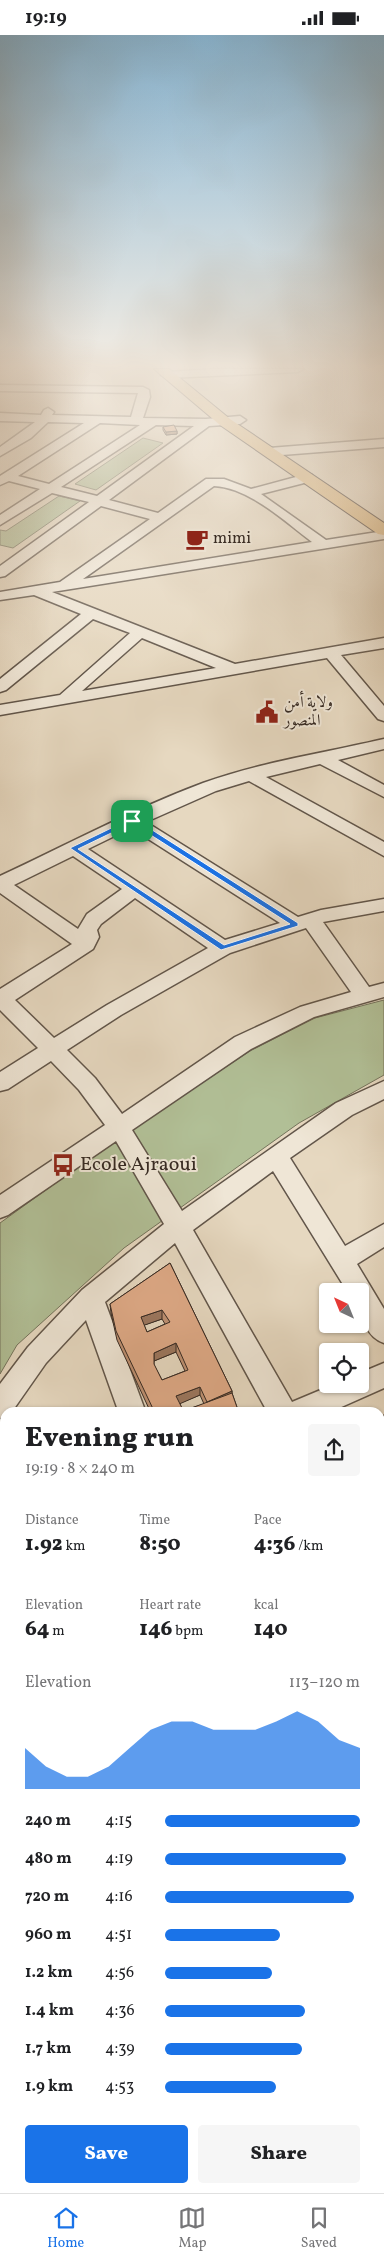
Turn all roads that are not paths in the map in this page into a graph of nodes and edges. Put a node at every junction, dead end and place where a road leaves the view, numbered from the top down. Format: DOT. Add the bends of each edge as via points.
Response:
graph roads {
  1 [pos="19,470"];
  2 [pos="79,470"];
  3 [pos="142,470"];
  4 [pos="295,470"];
  5 [pos="314,470"];
  6 [pos="307,478"];
  7 [pos="4,479"];
  8 [pos="51,488"];
  9 [pos="250,493"];
  10 [pos="99,501"];
  11 [pos="159,517"];
  12 [pos="384,517"];
  13 [pos="0,521"];
  14 [pos="384,530"];
  15 [pos="384,535"];
  16 [pos="324,545"];
  17 [pos="0,573"];
  18 [pos="58,591"];
  19 [pos="0,596"];
  20 [pos="0,606"];
  21 [pos="92,612"];
  22 [pos="140,632"];
  23 [pos="384,643"];
  24 [pos="330,653"];
  25 [pos="233,669"];
  26 [pos="0,687"];
  27 [pos="66,697"];
  28 [pos="0,710"];
  29 [pos="384,716"];
  30 [pos="380,749"];
  31 [pos="323,759"];
  32 [pos="251,775"];
  33 [pos="384,793"];
  34 [pos="132,821"];
  35 [pos="73,848"];
  36 [pos="384,850"];
  37 [pos="0,884"];
  38 [pos="135,889"];
  39 [pos="384,905"];
  40 [pos="303,922"];
  41 [pos="86,944"];
  42 [pos="223,948"];
  43 [pos="374,993"];
  44 [pos="0,999"];
  45 [pos="51,1048"];
  46 [pos="0,1083"];
  47 [pos="384,1089"];
  48 [pos="119,1127"];
  49 [pos="276,1156"];
  50 [pos="0,1208"];
  51 [pos="178,1227"];
  52 [pos="384,1234"];
  53 [pos="342,1261"];
  54 [pos="355,1283"];
  55 [pos="91,1298"];
  56 [pos="369,1307"];
  57 [pos="384,1333"];
  58 [pos="384,1375"];
  59 [pos="0,1406"];
  60 [pos="131,1407"];
  61 [pos="280,1407"];
  62 [pos="311,1407"];
  1 -- 7 [label="street"];
  2 -- 8 [label="street"];
  3 -- 10 [label="street"];
  4 -- 6 [label="main road"];
  5 -- 12 [label="main road"];
  6 -- 9 [label="street"];
  6 -- 14 [label="main road"];
  7 -- 8 [label="street"];
  8 -- 10 [label="street"];
  8 -- 13 [label="street"];
  9 -- 11 [label="street" via="224,481 211,482"];
  9 -- 16 [label="street"];
  10 -- 11 [label="street"];
  10 -- 17 [label="street"];
  11 -- 18 [label="street"];
  15 -- 16 [label="street"];
  16 -- 18 [label="street"];
  18 -- 19 [label="street" via="36,590"];
  18 -- 20 [label="street"];
  18 -- 21 [label="street"];
  21 -- 22 [label="street"];
  21 -- 26 [label="street"];
  22 -- 25 [label="street"];
  22 -- 27 [label="street"];
  23 -- 24 [label="street"];
  24 -- 25 [label="street"];
  24 -- 29 [label="street"];
  25 -- 27 [label="street"];
  27 -- 28 [label="street"];
  30 -- 31 [label="street"];
  31 -- 32 [label="street"];
  31 -- 33 [label="street"];
  32 -- 34 [label="street" via="210,787"];
  32 -- 36 [label="street"];
  34 -- 35 [label="street"];
  34 -- 40 [label="street"];
  35 -- 37 [label="street"];
  35 -- 38 [label="street"];
  37 -- 41 [label="street"];
  38 -- 41 [label="street" via="94,919 87,931"];
  38 -- 42 [label="street"];
  39 -- 40 [label="street"];
  40 -- 42 [label="street"];
  40 -- 43 [label="street"];
  41 -- 44 [label="street"];
  42 -- 45 [label="street"];
  43 -- 48 [label="street" via="307,1012 243,1043"];
  44 -- 45 [label="street"];
  45 -- 46 [label="street"];
  45 -- 48 [label="street" via="86,1084"];
  47 -- 49 [label="street" via="344,1109"];
  48 -- 50 [label="street"];
  48 -- 51 [label="street"];
  49 -- 51 [label="street"];
  49 -- 53 [label="street"];
  51 -- 55 [label="street"];
  51 -- 61 [label="street"];
  52 -- 53 [label="street"];
  53 -- 54 [label="street"];
  55 -- 59 [label="street" via="37,1355"];
  55 -- 60 [label="street"];
  56 -- 57 [label="street"];
  58 -- 62 [label="street"];
}
